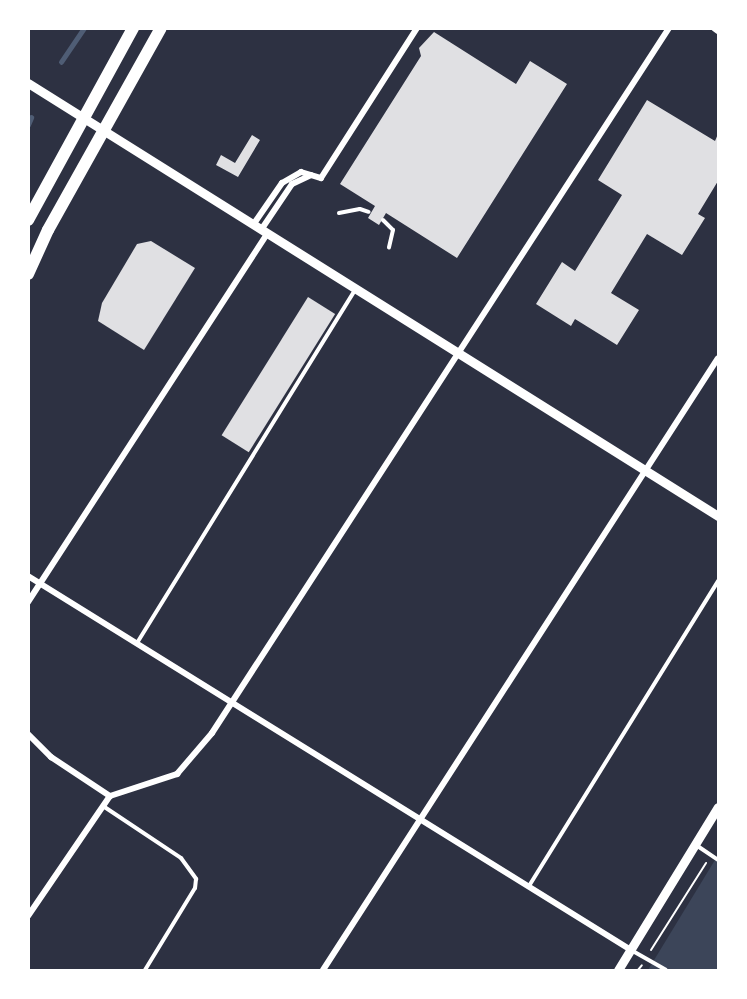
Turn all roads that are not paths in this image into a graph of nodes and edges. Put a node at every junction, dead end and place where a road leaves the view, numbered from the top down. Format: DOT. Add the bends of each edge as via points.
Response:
graph roads {
  1 [pos="133,28"];
  2 [pos="161,28"];
  3 [pos="417,28"];
  4 [pos="669,28"];
  5 [pos="714,28"];
  6 [pos="718,31"];
  7 [pos="28,83"];
  8 [pos="83,118"];
  9 [pos="103,131"];
  10 [pos="369,212"];
  11 [pos="339,213"];
  12 [pos="28,220"];
  13 [pos="383,220"];
  14 [pos="260,230"];
  15 [pos="389,248"];
  16 [pos="28,274"];
  17 [pos="356,289"];
  18 [pos="456,352"];
  19 [pos="718,358"];
  20 [pos="646,471"];
  21 [pos="718,516"];
  22 [pos="28,576"];
  23 [pos="718,581"];
  24 [pos="41,584"];
  25 [pos="28,602"];
  26 [pos="137,644"];
  27 [pos="230,701"];
  28 [pos="28,734"];
  29 [pos="110,796"];
  30 [pos="103,807"];
  31 [pos="718,807"];
  32 [pos="421,819"];
  33 [pos="696,845"];
  34 [pos="718,860"];
  35 [pos="528,886"];
  36 [pos="28,916"];
  37 [pos="631,950"];
  38 [pos="145,970"];
  39 [pos="323,970"];
  40 [pos="618,970"];
  41 [pos="666,970"];
  1 -- 8 [label="highway"];
  2 -- 9 [label="highway"];
  3 -- 14 [label="street" via="321,178 311,175 292,184"];
  4 -- 18 [label="street"];
  5 -- 6 [label="street"];
  7 -- 8 [label="street"];
  8 -- 9 [label="street"];
  8 -- 12 [label="highway"];
  9 -- 14 [label="street"];
  9 -- 16 [label="highway"];
  10 -- 11 [label="lane" via="360,209"];
  13 -- 15 [label="lane" via="393,230"];
  14 -- 17 [label="street"];
  14 -- 24 [label="street"];
  17 -- 18 [label="street"];
  17 -- 26 [label="lane"];
  18 -- 20 [label="street"];
  18 -- 27 [label="street"];
  19 -- 20 [label="street"];
  20 -- 21 [label="street"];
  20 -- 32 [label="street"];
  22 -- 24 [label="street"];
  23 -- 35 [label="lane"];
  24 -- 25 [label="street"];
  24 -- 26 [label="street"];
  26 -- 27 [label="street"];
  27 -- 29 [label="street" via="212,733 177,774"];
  27 -- 32 [label="street"];
  28 -- 29 [label="street" via="51,757"];
  29 -- 30 [label="street"];
  30 -- 36 [label="street"];
  30 -- 38 [label="lane" via="181,858 196,879 195,888"];
  31 -- 33 [label="street"];
  32 -- 35 [label="street"];
  32 -- 39 [label="street"];
  33 -- 34 [label="lane"];
  33 -- 37 [label="street"];
  35 -- 37 [label="street"];
  37 -- 40 [label="street"];
  37 -- 41 [label="lane"];
}
